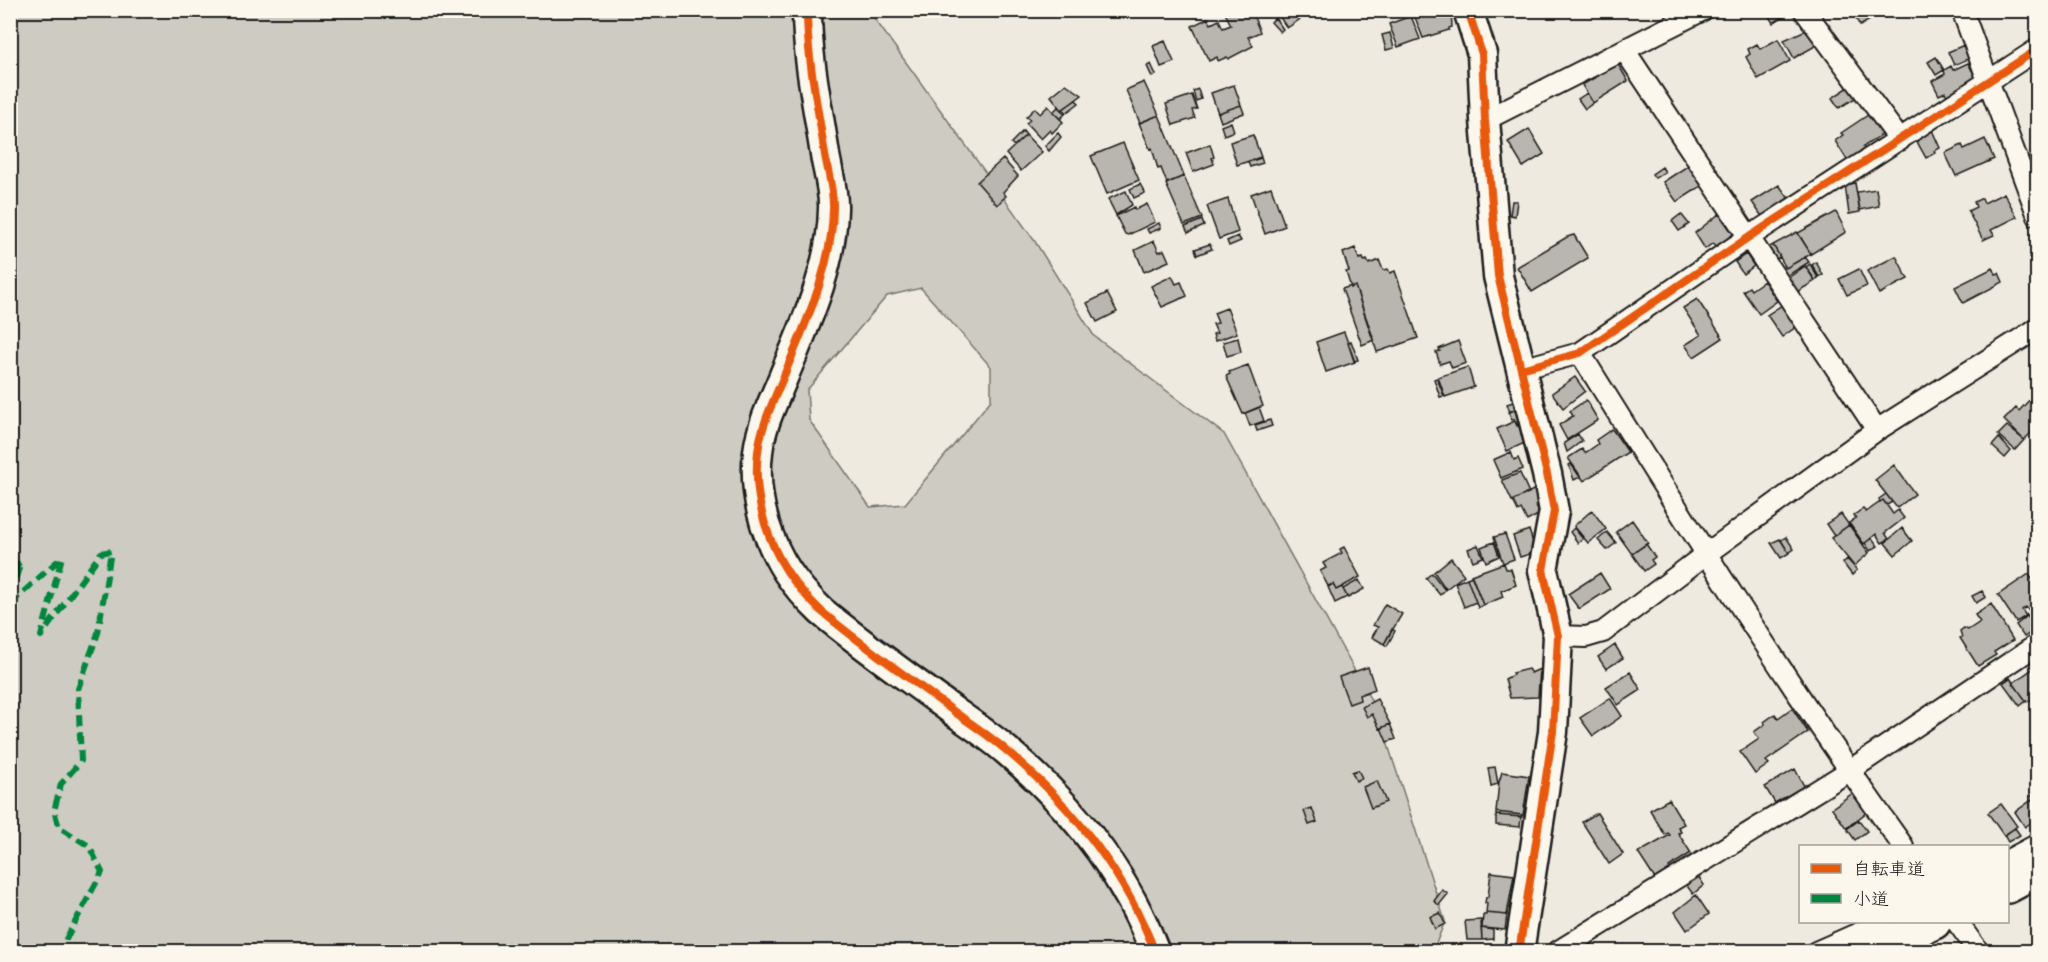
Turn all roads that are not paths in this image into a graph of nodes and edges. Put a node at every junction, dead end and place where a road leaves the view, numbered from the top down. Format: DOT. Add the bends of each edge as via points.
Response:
graph roads {
  1 [pos="807,10"];
  2 [pos="1468,10"];
  3 [pos="1703,10"];
  4 [pos="1804,10"];
  5 [pos="1962,10"];
  6 [pos="2037,49"];
  7 [pos="1625,51"];
  8 [pos="1989,82"];
  9 [pos="1485,120"];
  10 [pos="1900,140"];
  11 [pos="2037,216"];
  12 [pos="1749,237"];
  13 [pos="2037,328"];
  14 [pos="1580,353"];
  15 [pos="1521,369"];
  16 [pos="1877,430"];
  17 [pos="1706,554"];
  18 [pos="1558,636"];
  19 [pos="2037,644"];
  20 [pos="1849,771"];
  21 [pos="2037,844"];
  22 [pos="1902,845"];
  23 [pos="2009,859"];
  24 [pos="2037,870"];
  25 [pos="2009,885"];
  26 [pos="1879,923"];
  27 [pos="1930,923"];
  28 [pos="1958,923"];
  29 [pos="1155,951"];
  30 [pos="1519,951"];
  31 [pos="1557,951"];
  32 [pos="1816,951"];
  33 [pos="1871,951"];
  34 [pos="1978,951"];
  1 -- 29 [label="street" via="807,39 833,208 829,259 767,416 758,451 761,511 771,543 799,590 821,611 1006,750 1044,784 1114,869"];
  2 -- 9 [label="street" via="1482,54"];
  3 -- 7 [label="street"];
  4 -- 10 [label="street"];
  5 -- 8 [label="street"];
  6 -- 8 [label="street"];
  7 -- 9 [label="street"];
  7 -- 12 [label="street"];
  8 -- 10 [label="street"];
  8 -- 11 [label="street"];
  9 -- 15 [label="street" via="1498,276"];
  10 -- 12 [label="street"];
  12 -- 14 [label="street"];
  12 -- 16 [label="street"];
  13 -- 16 [label="street"];
  14 -- 15 [label="street"];
  14 -- 17 [label="street"];
  15 -- 18 [label="street" via="1554,511 1543,570"];
  16 -- 17 [label="street"];
  17 -- 18 [label="street" via="1603,632 1586,637"];
  17 -- 20 [label="street"];
  18 -- 30 [label="street" via="1553,732"];
  19 -- 20 [label="street"];
  20 -- 22 [label="street"];
  20 -- 31 [label="street"];
  21 -- 23 [label="street"];
  24 -- 25 [label="highway"];
  26 -- 32 [label="street"];
  27 -- 33 [label="highway"];
  28 -- 34 [label="street"];
}
